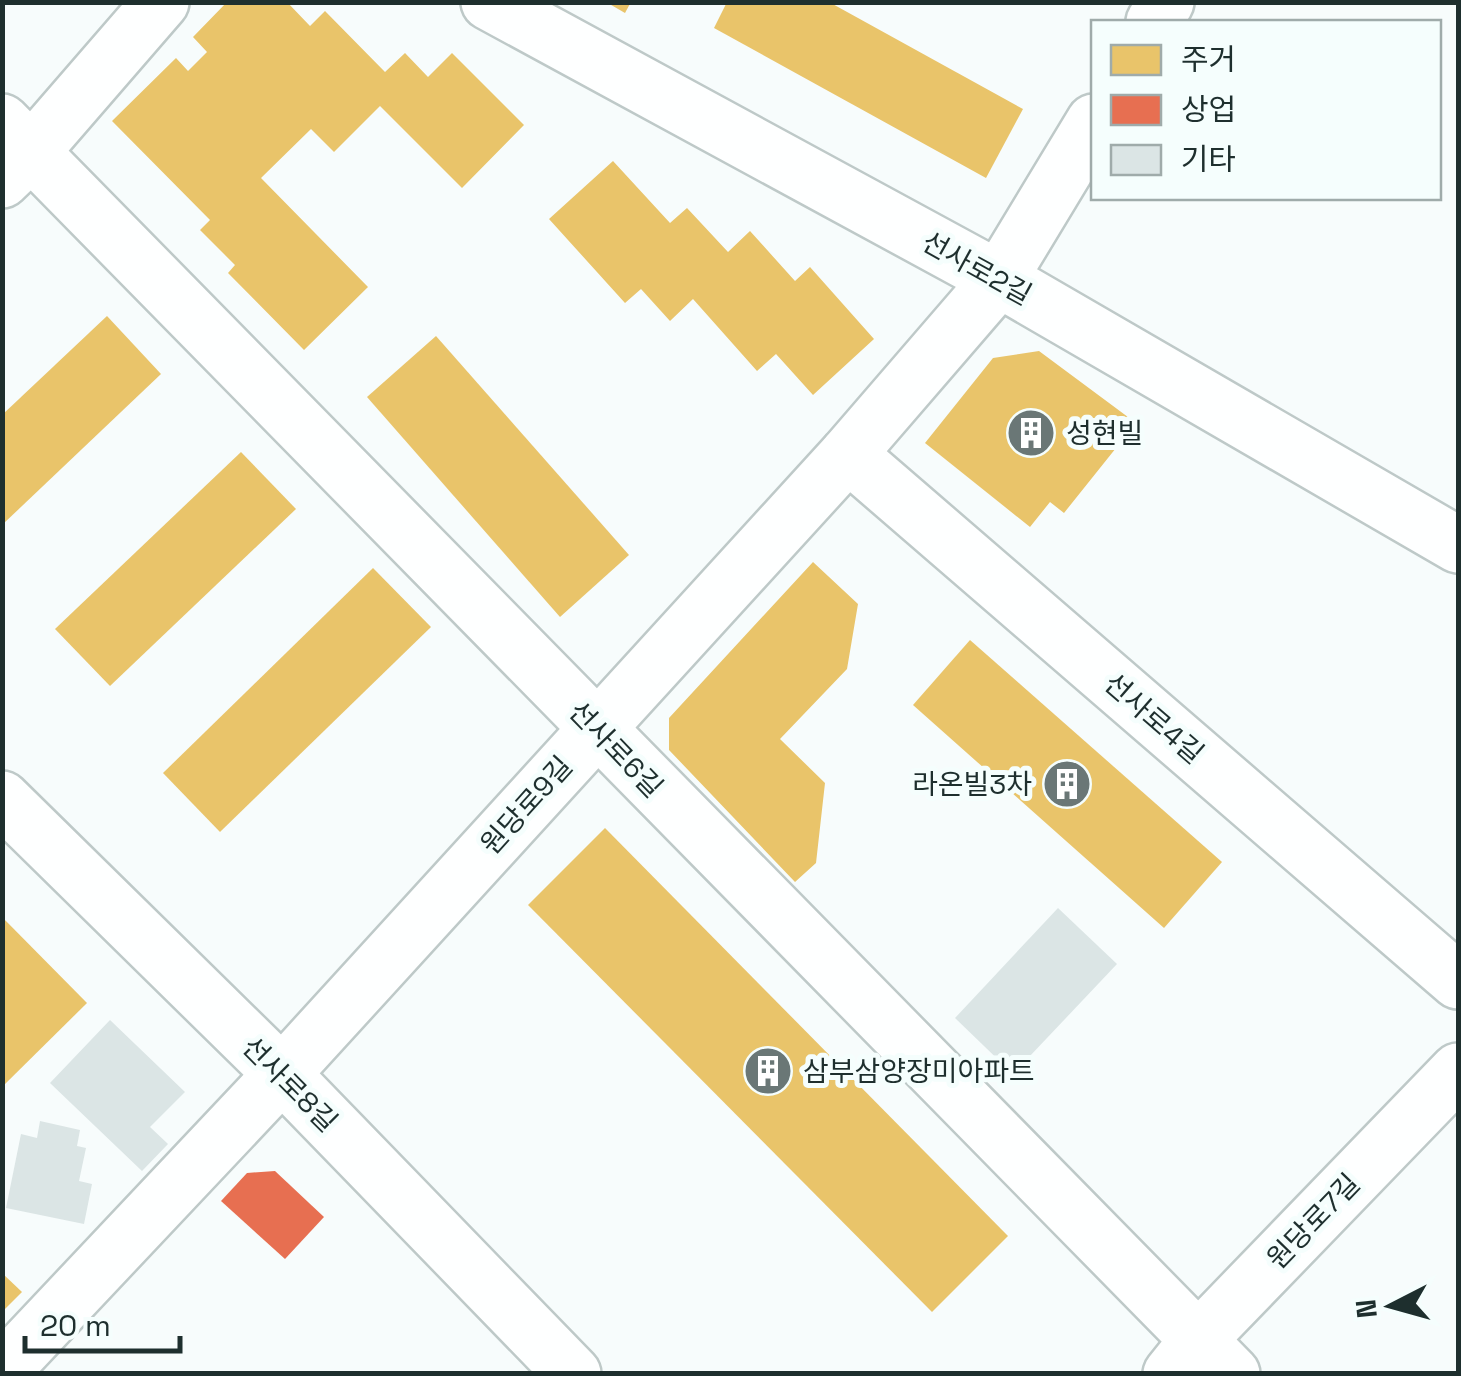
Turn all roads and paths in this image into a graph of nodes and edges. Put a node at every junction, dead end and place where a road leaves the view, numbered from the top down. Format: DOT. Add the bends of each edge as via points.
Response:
graph roads {
  1 [pos="161,2"];
  2 [pos="490,2"];
  3 [pos="1091,127"];
  4 [pos="12,151"];
  5 [pos="999,279"];
  6 [pos="848,454"];
  7 [pos="1458,545"];
  8 [pos="596,728"];
  9 [pos="2,799"];
  10 [pos="1458,981"];
  11 [pos="1458,1070"];
  12 [pos="282,1074"];
  13 [pos="1201,1362"];
  14 [pos="2,1371"];
  15 [pos="573,1374"];
  1 -- 4 [label="street"];
  2 -- 5 [label="street, 선사로2길"];
  3 -- 5 [label="street, 원당로9길"];
  4 -- 8 [label="street, 선사로6길"];
  5 -- 6 [label="street, 원당로9길"];
  5 -- 7 [label="street, 선사로2길"];
  6 -- 8 [label="street, 원당로9길"];
  6 -- 10 [label="street, 선사로4길"];
  8 -- 12 [label="street, 원당로9길"];
  8 -- 13 [label="street, 선사로6길"];
  9 -- 12 [label="street, 선사로8길"];
  11 -- 13 [label="street, 원당로7길"];
  12 -- 14 [label="street, 원당로9길"];
  12 -- 15 [label="street, 선사로8길"];
}
